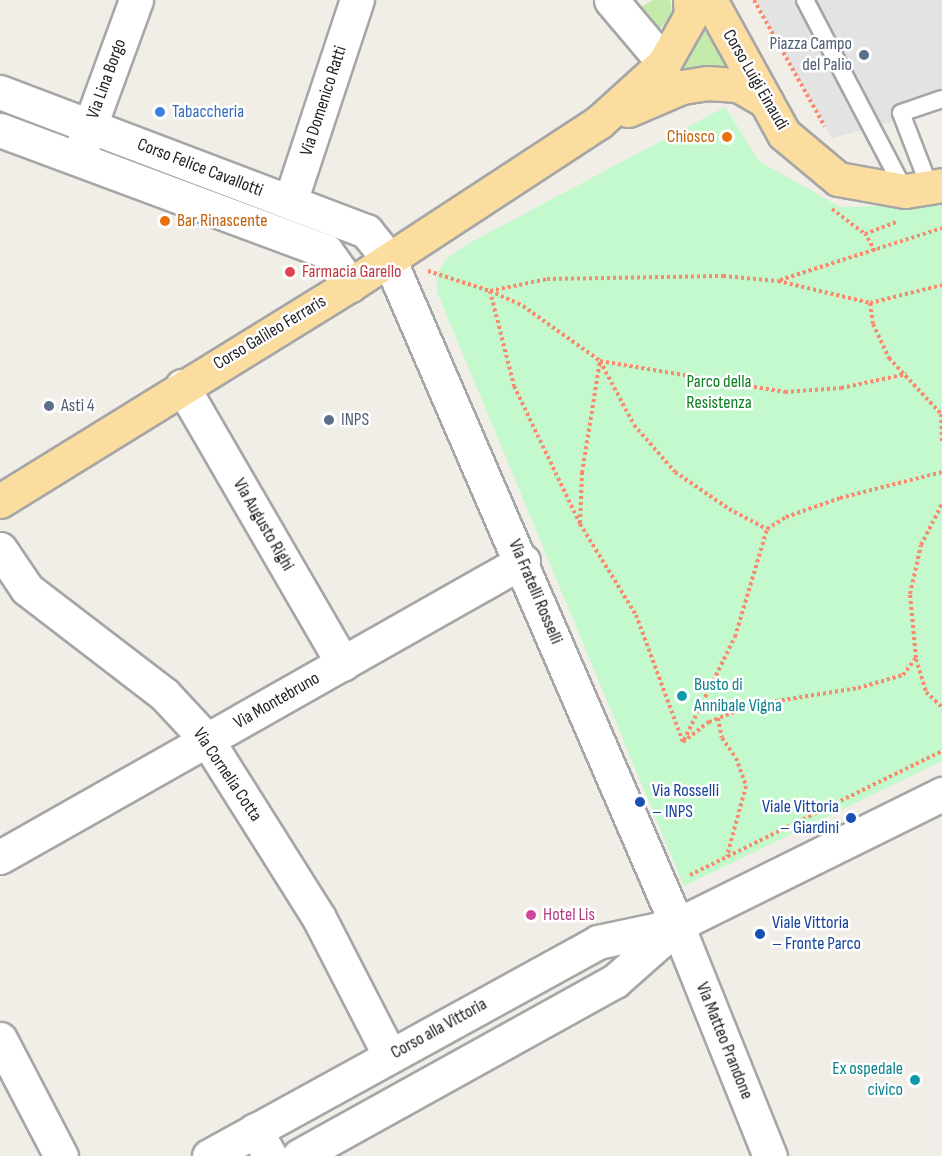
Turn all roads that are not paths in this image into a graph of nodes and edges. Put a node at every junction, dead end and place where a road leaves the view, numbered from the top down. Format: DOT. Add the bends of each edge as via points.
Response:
graph roads {
  1 [pos="136,0"];
  2 [pos="357,0"];
  3 [pos="611,0"];
  4 [pos="690,0"];
  5 [pos="710,0"];
  6 [pos="805,0"];
  7 [pos="664,63"];
  8 [pos="0,92"];
  9 [pos="942,99"];
  10 [pos="766,101"];
  11 [pos="599,122"];
  12 [pos="90,126"];
  13 [pos="0,130"];
  14 [pos="78,159"];
  15 [pos="921,195"];
  16 [pos="290,202"];
  17 [pos="389,259"];
  18 [pos="350,285"];
  19 [pos="183,386"];
  20 [pos="0,501"];
  21 [pos="0,549"];
  22 [pos="522,561"];
  23 [pos="343,664"];
  24 [pos="207,740"];
  25 [pos="942,794"];
  26 [pos="0,857"];
  27 [pos="677,925"];
  28 [pos="0,1039"];
  29 [pos="390,1056"];
  30 [pos="263,1143"];
  31 [pos="304,1155"];
  32 [pos="61,1156"];
  33 [pos="209,1156"];
  34 [pos="770,1156"];
  1 -- 12 [label="street, Via Lina Borgo"];
  2 -- 16 [label="street, Via Domenico Ratti"];
  3 -- 7 [label="street"];
  4 -- 7 [label="main road, Corso Galileo Ferraris" via="691,15"];
  5 -- 10 [label="main road, Corso Luigi Einaudi"];
  6 -- 15 [label="lane" via="860,104"];
  7 -- 11 [label="main road, Corso Galileo Ferraris"];
  8 -- 12 [label="street, Corso Felice Cavallotti"];
  9 -- 15 [label="lane" via="901,112"];
  10 -- 11 [label="main road, Corso Galileo Ferraris" via="738,85 707,83 682,87"];
  10 -- 15 [label="main road, Corso Luigi Einaudi" via="784,134 838,179"];
  11 -- 17 [label="main road, Corso Galileo Ferraris"];
  12 -- 14 [label="street, Via Lina Borgo"];
  12 -- 16 [label="street, Corso Felice Cavallotti"];
  13 -- 14 [label="street, Corso Felice Cavallotti"];
  14 -- 18 [label="street, Corso Felice Cavallotti" via="326,251"];
  16 -- 17 [label="street, Corso Felice Cavallotti" via="366,231"];
  17 -- 18 [label="main road, Corso Galileo Ferraris"];
  17 -- 22 [label="street, Via Fratelli Rosselli"];
  18 -- 19 [label="main road, Corso Galileo Ferraris"];
  19 -- 20 [label="main road, Corso Galileo Ferraris"];
  19 -- 23 [label="street, Via Augusto Righi"];
  21 -- 24 [label="street, Via Cornelia Cotta" via="27,589 165,695"];
  22 -- 23 [label="street, Via Montebruno"];
  22 -- 27 [label="street, Via Fratelli Rosselli"];
  23 -- 24 [label="street, Via Montebruno"];
  24 -- 26 [label="street, Via Montebruno"];
  24 -- 29 [label="street, Via Cornelia Cotta" via="319,918"];
  25 -- 27 [label="street, Corso alla Vittoria"];
  27 -- 29 [label="street, Corso alla Vittoria" via="598,942"];
  27 -- 31 [label="street, Corso alla Vittoria" via="615,981"];
  27 -- 34 [label="street, Via Matteo Prandone"];
  28 -- 32 [label="street"];
  29 -- 30 [label="street, Corso alla Vittoria"];
  30 -- 33 [label="street, Corso alla Vittoria"];
}
